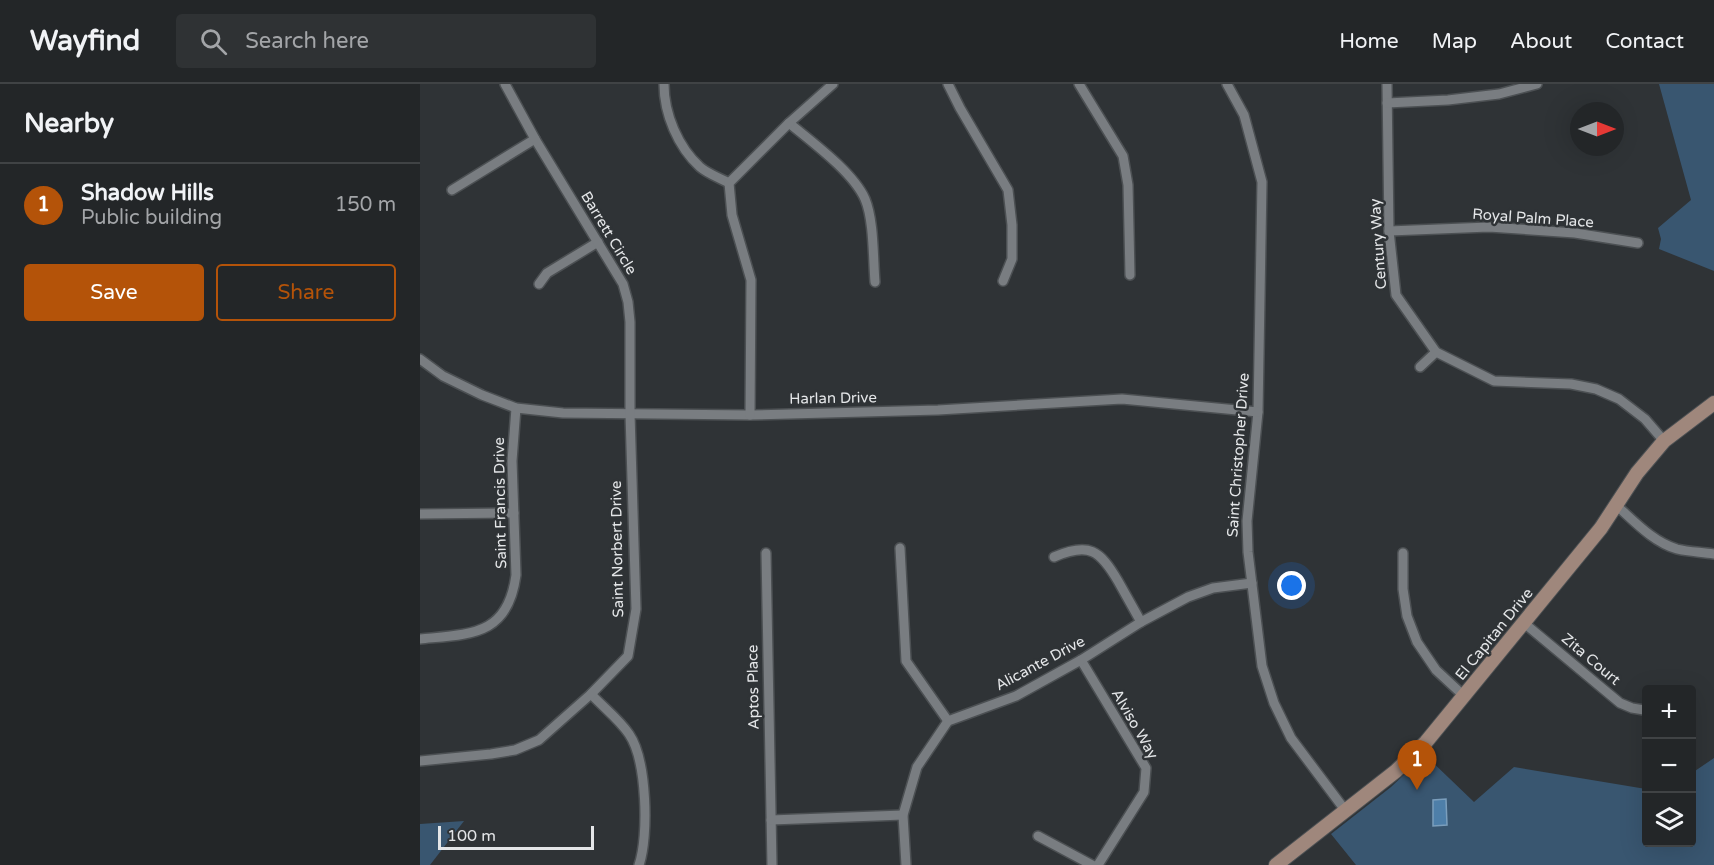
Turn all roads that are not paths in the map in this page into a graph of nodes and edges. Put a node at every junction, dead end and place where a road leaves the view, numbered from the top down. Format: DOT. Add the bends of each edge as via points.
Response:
graph roads {
  1 [pos="505,84"];
  2 [pos="664,84"];
  3 [pos="833,84"];
  4 [pos="948,84"];
  5 [pos="1079,84"];
  6 [pos="1227,84"];
  7 [pos="1387,84"];
  8 [pos="1537,84"];
  9 [pos="1387,103"];
  10 [pos="789,123"];
  11 [pos="535,139"];
  12 [pos="729,183"];
  13 [pos="452,190"];
  14 [pos="1389,231"];
  15 [pos="598,242"];
  16 [pos="1638,243"];
  17 [pos="1130,275"];
  18 [pos="1003,281"];
  19 [pos="875,282"];
  20 [pos="539,284"];
  21 [pos="1436,351"];
  22 [pos="420,359"];
  23 [pos="1420,367"];
  24 [pos="1714,403"];
  25 [pos="516,408"];
  26 [pos="1258,412"];
  27 [pos="630,414"];
  28 [pos="750,415"];
  29 [pos="1664,441"];
  30 [pos="1616,505"];
  31 [pos="514,513"];
  32 [pos="420,514"];
  33 [pos="900,548"];
  34 [pos="765,553"];
  35 [pos="1403,553"];
  36 [pos="1714,554"];
  37 [pos="1054,557"];
  38 [pos="1252,583"];
  39 [pos="1141,622"];
  40 [pos="1524,623"];
  41 [pos="420,639"];
  42 [pos="1081,660"];
  43 [pos="591,694"];
  44 [pos="1464,696"];
  45 [pos="1642,710"];
  46 [pos="948,721"];
  47 [pos="420,761"];
  48 [pos="1345,810"];
  49 [pos="903,815"];
  50 [pos="771,820"];
  51 [pos="1038,836"];
  52 [pos="639,865"];
  53 [pos="772,865"];
  54 [pos="906,865"];
  55 [pos="1092,865"];
  56 [pos="1098,865"];
  57 [pos="1276,865"];
  1 -- 11 [label="street, Barrett Circle"];
  2 -- 12 [label="street" via="664,100 679,141 701,168"];
  3 -- 10 [label="street"];
  4 -- 18 [label="street" via="1008,190 1012,259"];
  5 -- 17 [label="street" via="1123,156 1128,185"];
  6 -- 26 [label="street, Saint Christopher Drive" via="1244,115 1262,182"];
  7 -- 9 [label="street, Century Way"];
  8 -- 9 [label="street" via="1499,94"];
  9 -- 14 [label="street, Century Way"];
  10 -- 12 [label="street"];
  10 -- 19 [label="street" via="847,175 864,198"];
  11 -- 13 [label="street"];
  11 -- 15 [label="street, Barrett Circle"];
  12 -- 28 [label="street" via="732,215 752,280"];
  14 -- 16 [label="street, Royal Palm Place" via="1489,227 1575,233"];
  14 -- 21 [label="street, Century Way" via="1396,295"];
  15 -- 20 [label="street" via="547,273"];
  15 -- 27 [label="street, Barrett Circle" via="623,284 628,302"];
  21 -- 23 [label="street"];
  21 -- 29 [label="street, Century Way" via="1494,381 1571,384 1596,389 1637,412"];
  22 -- 25 [label="street, Harlan Drive" via="482,396"];
  24 -- 29 [label="street, El Capitan Drive"];
  25 -- 27 [label="street, Harlan Drive"];
  25 -- 31 [label="street, Saint Francis Drive"];
  26 -- 28 [label="street, Harlan Drive" via="1122,399 938,410"];
  26 -- 38 [label="street, Saint Christopher Drive" via="1247,521"];
  27 -- 28 [label="street, Harlan Drive"];
  27 -- 43 [label="street, Saint Norbert Drive" via="636,609 628,656"];
  29 -- 30 [label="street, El Capitan Drive"];
  30 -- 36 [label="street" via="1664,544"];
  30 -- 40 [label="street, El Capitan Drive"];
  31 -- 32 [label="street"];
  31 -- 41 [label="street, Saint Francis Drive" via="514,591 499,618 470,634"];
  33 -- 46 [label="street" via="906,662"];
  34 -- 50 [label="street, Aptos Place"];
  35 -- 44 [label="street" via="1407,616 1417,642 1436,670"];
  37 -- 39 [label="street" via="1084,549 1098,553 1108,563"];
  38 -- 39 [label="street, Alicante Drive" via="1213,588"];
  38 -- 48 [label="street, Saint Christopher Drive" via="1262,666 1274,704 1291,738"];
  39 -- 42 [label="street, Alicante Drive"];
  40 -- 44 [label="street, El Capitan Drive"];
  40 -- 45 [label="street, Zita Court" via="1620,702"];
  42 -- 46 [label="street, Alicante Drive" via="1016,696"];
  42 -- 56 [label="street, Alviso Way" via="1146,768 1144,792"];
  43 -- 47 [label="street, Saint Norbert Drive" via="538,740 515,750"];
  43 -- 52 [label="street" via="630,735 640,762 645,807"];
  44 -- 48 [label="street, El Capitan Drive" via="1396,771"];
  46 -- 49 [label="street" via="917,767"];
  48 -- 57 [label="street, El Capitan Drive"];
  49 -- 50 [label="street"];
  49 -- 54 [label="street"];
  50 -- 53 [label="street, Aptos Place"];
  51 -- 55 [label="street"];
}
